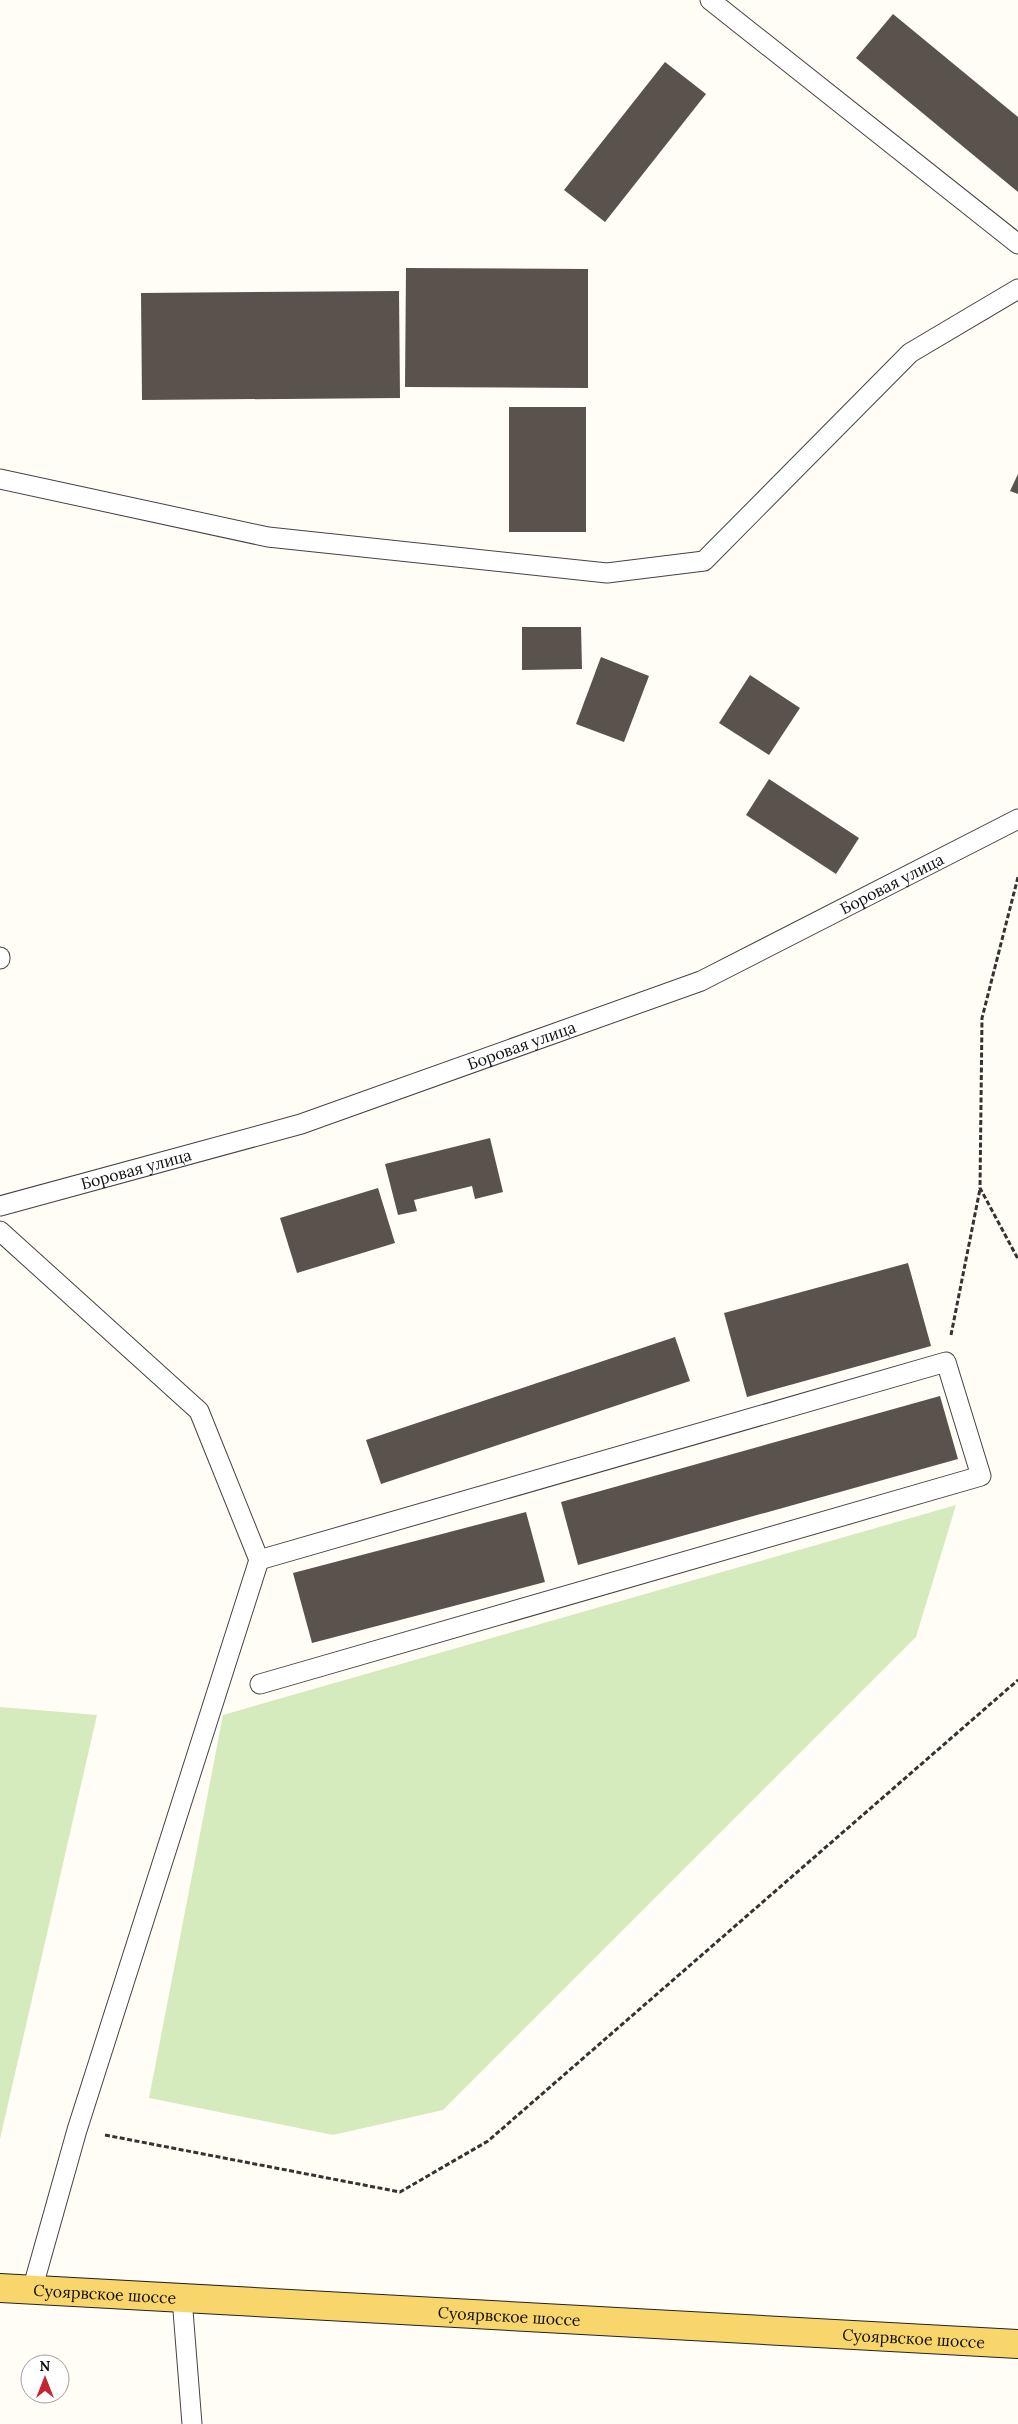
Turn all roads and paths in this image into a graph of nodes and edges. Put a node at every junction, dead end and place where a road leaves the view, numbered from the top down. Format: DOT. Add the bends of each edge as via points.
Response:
graph roads {
  1 [pos="710,0"];
  2 [pos="1018,244"];
  3 [pos="1018,289"];
  4 [pos="0,479"];
  5 [pos="1018,819"];
  6 [pos="1018,877"];
  7 [pos="980,1188"];
  8 [pos="0,1206"];
  9 [pos="0,1230"];
  10 [pos="1018,1259"];
  11 [pos="946,1362"];
  12 [pos="259,1560"];
  13 [pos="1018,1680"];
  14 [pos="260,1684"];
  15 [pos="78,2130"];
  16 [pos="0,2288"];
  17 [pos="32,2290"];
  18 [pos="182,2298"];
  19 [pos="1018,2344"];
  20 [pos="192,2424"];
  1 -- 2 [label="lane"];
  3 -- 4 [label="lane" via="910,353 704,560 607,572 268,537"];
  5 -- 8 [label="lane, Боровая улица" via="701,981 301,1124"];
  6 -- 7 [label="path" via="982,1018"];
  7 -- 10 [label="path"];
  7 -- 11 [label="path"];
  9 -- 12 [label="lane" via="199,1411"];
  11 -- 12 [label="lane"];
  11 -- 14 [label="lane" via="981,1476"];
  12 -- 15 [label="lane"];
  13 -- 15 [label="path" via="488,2141 400,2192"];
  15 -- 17 [label="lane"];
  16 -- 17 [label="main road, Суоярвское шоссе"];
  17 -- 18 [label="main road, Суоярвское шоссе"];
  18 -- 19 [label="main road, Суоярвское шоссе"];
  18 -- 20 [label="lane"];
}
